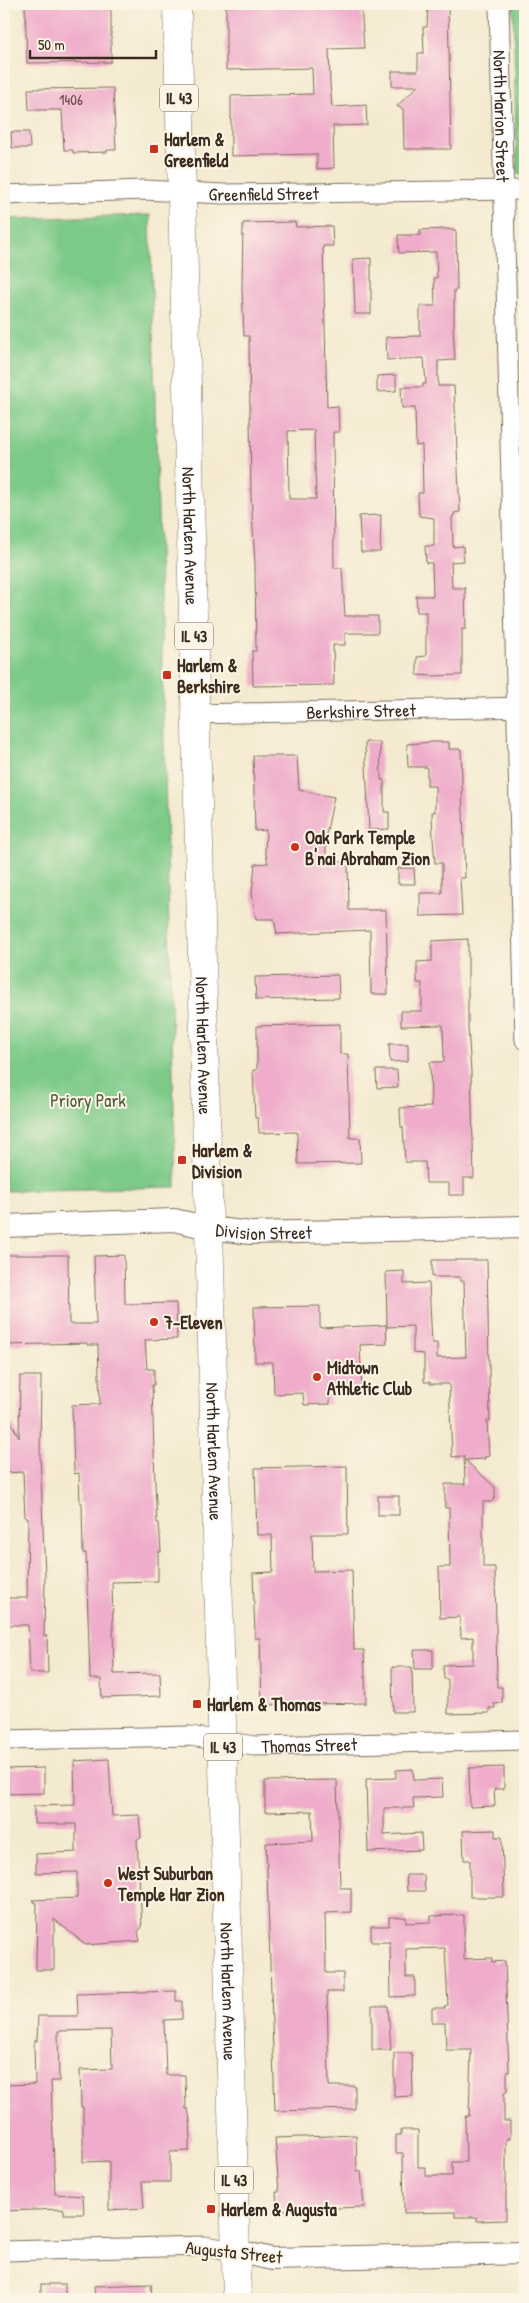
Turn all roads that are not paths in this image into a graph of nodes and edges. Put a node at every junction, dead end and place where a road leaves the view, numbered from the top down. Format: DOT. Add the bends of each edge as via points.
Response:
graph roads {
  1 [pos="177,4"];
  2 [pos="499,4"];
  3 [pos="525,190"];
  4 [pos="504,191"];
  5 [pos="182,193"];
  6 [pos="4,195"];
  7 [pos="521,707"];
  8 [pos="196,714"];
  9 [pos="525,1040"];
  10 [pos="4,1226"];
  11 [pos="525,1227"];
  12 [pos="209,1228"];
  13 [pos="4,1740"];
  14 [pos="223,1740"];
  15 [pos="525,1740"];
  16 [pos="4,2251"];
  17 [pos="236,2251"];
  18 [pos="525,2253"];
  19 [pos="238,2299"];
  1 -- 5 [label="main road, North Harlem Avenue / IL 43"];
  2 -- 4 [label="street, North Marion Street"];
  3 -- 4 [label="street, Greenfield Street"];
  4 -- 5 [label="street, Greenfield Street"];
  4 -- 7 [label="street, North Marion Street"];
  5 -- 6 [label="street, Greenfield Street" via="144,190"];
  5 -- 8 [label="main road, North Harlem Avenue / IL 43"];
  7 -- 8 [label="street, Berkshire Street"];
  7 -- 9 [label="street, North Marion Street"];
  8 -- 12 [label="main road, North Harlem Avenue / IL 43"];
  10 -- 12 [label="street, Division Street" via="174,1220"];
  11 -- 12 [label="street, Division Street" via="251,1232"];
  12 -- 14 [label="main road, North Harlem Avenue / IL 43"];
  13 -- 14 [label="street, Thomas Street" via="190,1736"];
  14 -- 15 [label="street, Thomas Street" via="254,1746"];
  14 -- 17 [label="main road, North Harlem Avenue / IL 43"];
  16 -- 17 [label="street, Augusta Street" via="204,2246"];
  17 -- 18 [label="street, Augusta Street" via="272,2259"];
  17 -- 19 [label="main road, North Harlem Avenue / IL 43"];
}
